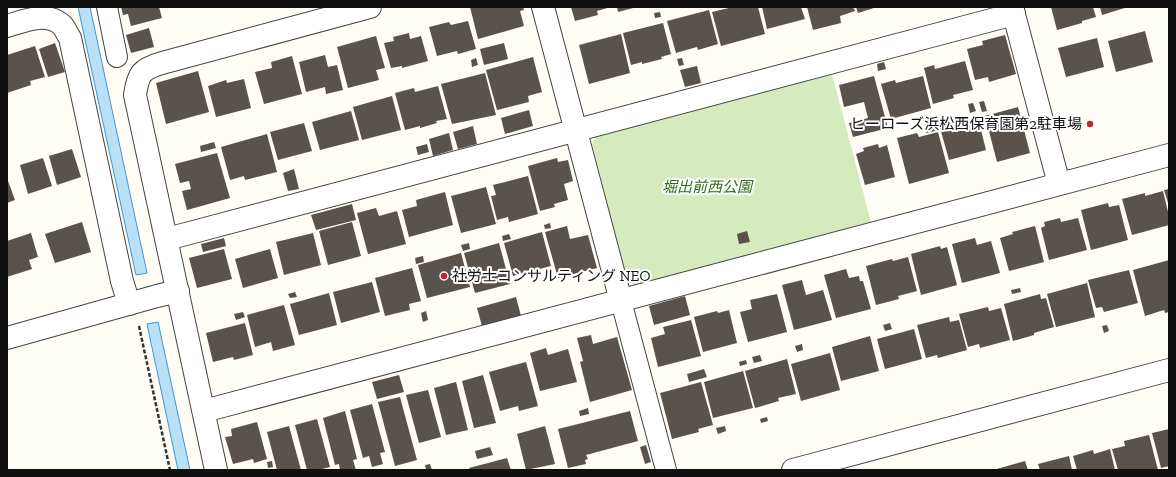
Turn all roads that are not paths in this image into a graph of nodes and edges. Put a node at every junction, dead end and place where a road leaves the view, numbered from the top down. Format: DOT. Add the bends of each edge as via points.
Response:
graph roads {
  1 [pos="106,7"];
  2 [pos="370,7"];
  3 [pos="543,7"];
  4 [pos="1013,10"];
  5 [pos="7,26"];
  6 [pos="117,57"];
  7 [pos="576,131"];
  8 [pos="1169,155"];
  9 [pos="1059,184"];
  10 [pos="166,239"];
  11 [pos="178,291"];
  12 [pos="621,301"];
  13 [pos="133,313"];
  14 [pos="7,338"];
  15 [pos="1169,370"];
  16 [pos="204,411"];
  17 [pos="216,470"];
  18 [pos="666,470"];
  19 [pos="793,470"];
  1 -- 6 [label="street"];
  2 -- 10 [label="street" via="147,67 138,80 135,95"];
  3 -- 7 [label="street"];
  4 -- 7 [label="street"];
  4 -- 9 [label="street"];
  5 -- 13 [label="street" via="33,18 48,17 62,25 70,38 122,281"];
  7 -- 10 [label="street"];
  7 -- 12 [label="street"];
  8 -- 9 [label="street"];
  9 -- 12 [label="street"];
  10 -- 11 [label="street"];
  11 -- 13 [label="street" via="157,296"];
  11 -- 16 [label="street"];
  12 -- 16 [label="street"];
  12 -- 18 [label="street"];
  13 -- 14 [label="street"];
  15 -- 19 [label="street"];
  16 -- 17 [label="street"];
}
